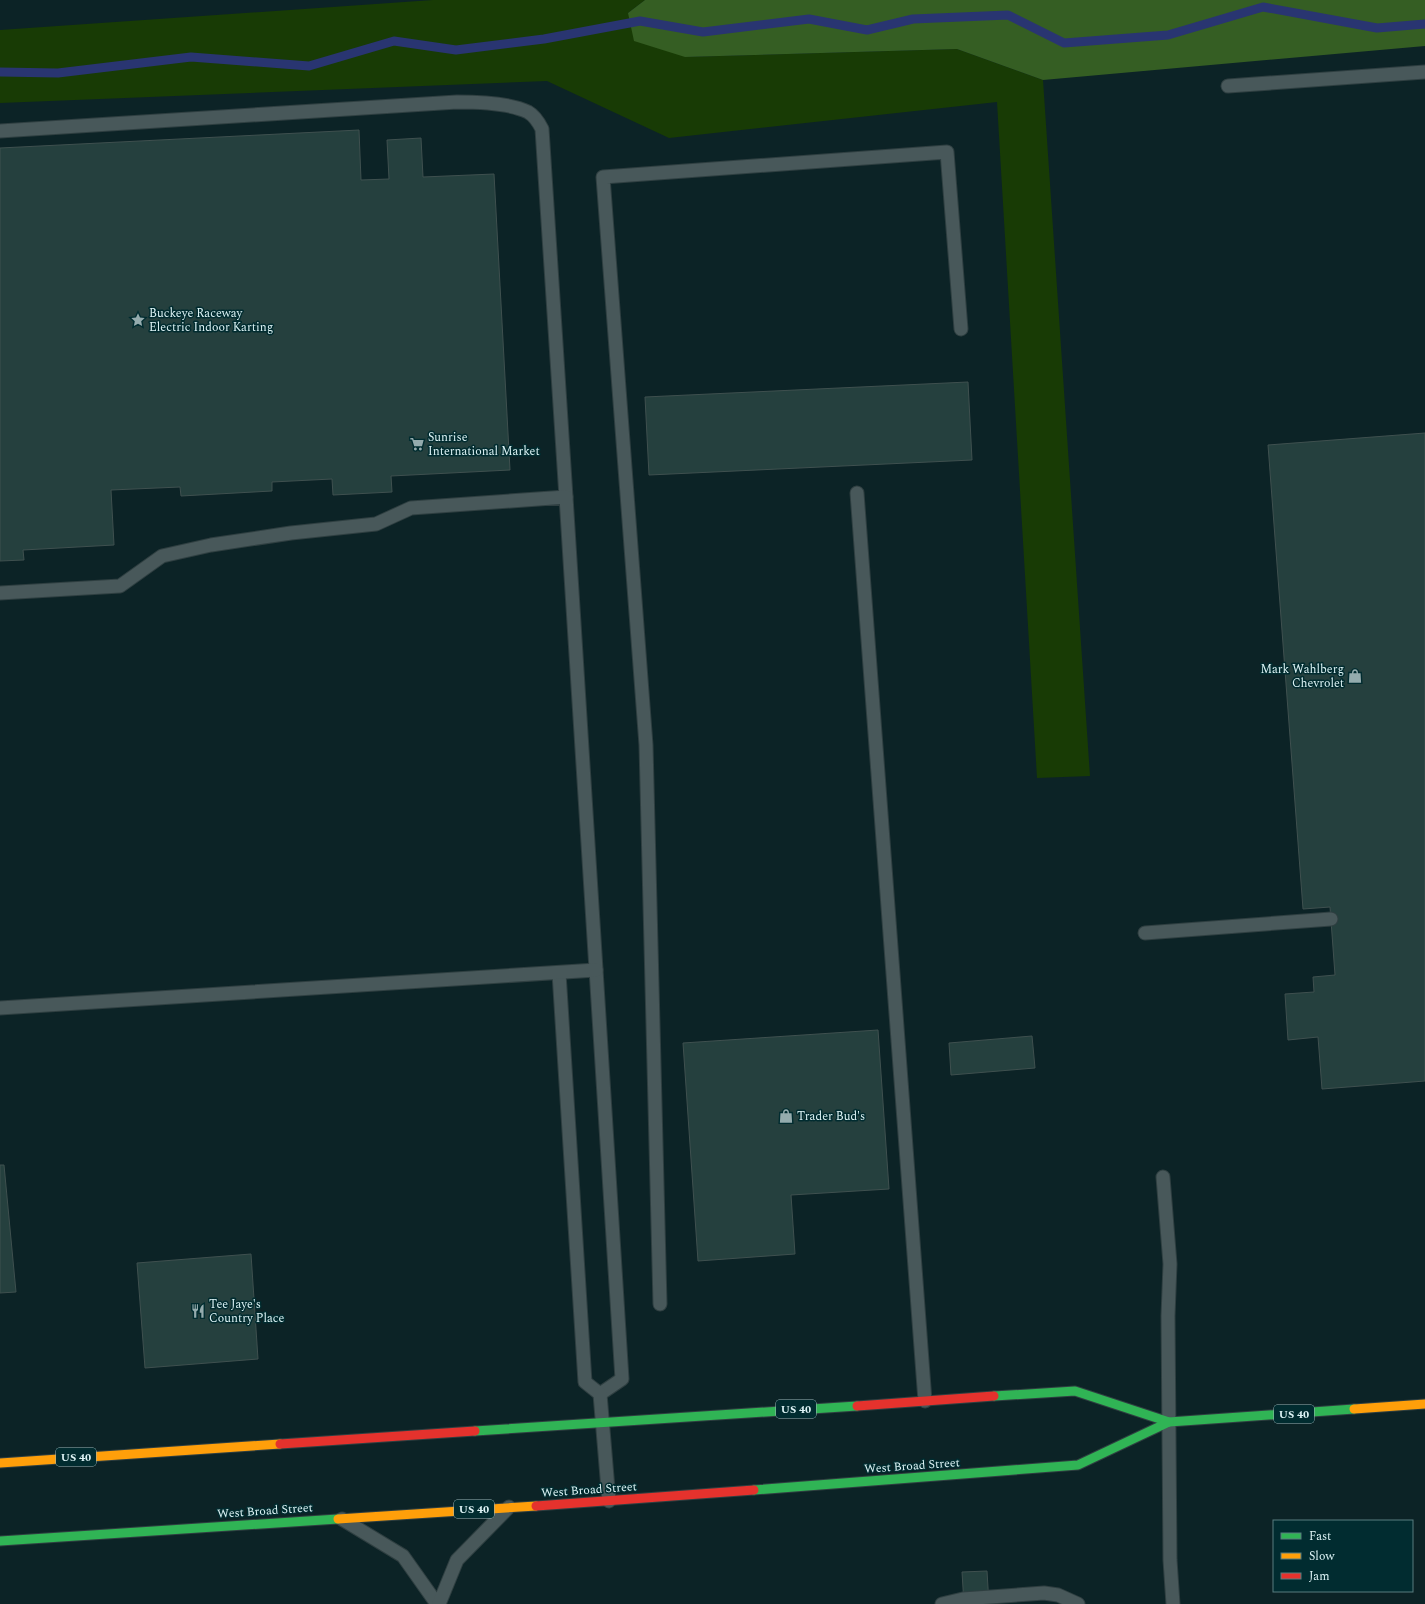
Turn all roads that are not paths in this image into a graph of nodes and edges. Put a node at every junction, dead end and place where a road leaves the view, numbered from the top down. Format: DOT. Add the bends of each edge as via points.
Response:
graph roads {
  1 [pos="1425,72"];
  2 [pos="1228,86"];
  3 [pos="0,131"];
  4 [pos="961,329"];
  5 [pos="857,493"];
  6 [pos="566,497"];
  7 [pos="0,593"];
  8 [pos="1331,919"];
  9 [pos="1145,933"];
  10 [pos="596,970"];
  11 [pos="558,973"];
  12 [pos="0,1008"];
  13 [pos="1163,1177"];
  14 [pos="660,1304"];
  15 [pos="600,1394"];
  16 [pos="925,1401"];
  17 [pos="1425,1404"];
  18 [pos="602,1422"];
  19 [pos="1169,1422"];
  20 [pos="0,1462"];
  21 [pos="609,1501"];
  22 [pos="509,1507"];
  23 [pos="340,1518"];
  24 [pos="0,1540"];
  25 [pos="438,1604"];
  26 [pos="942,1604"];
  27 [pos="1078,1604"];
  28 [pos="1173,1604"];
  1 -- 2 [label="lane"];
  3 -- 6 [label="lane" via="458,102 487,103 529,113 542,129"];
  4 -- 14 [label="lane" via="947,152 603,177 646,745"];
  5 -- 16 [label="lane"];
  6 -- 7 [label="lane" via="412,508 376,524 291,533 211,545 162,556 120,586"];
  6 -- 10 [label="lane"];
  8 -- 9 [label="lane"];
  10 -- 11 [label="lane"];
  10 -- 15 [label="lane" via="622,1379"];
  11 -- 12 [label="lane"];
  11 -- 15 [label="lane" via="585,1382"];
  13 -- 19 [label="lane" via="1170,1264"];
  15 -- 18 [label="lane"];
  16 -- 18 [label="main road, West Broad Street / US 40"];
  16 -- 19 [label="main road, West Broad Street / US 40" via="1075,1391"];
  17 -- 19 [label="main road, West Broad Street / US 40"];
  18 -- 20 [label="main road, West Broad Street / US 40"];
  18 -- 21 [label="lane"];
  19 -- 21 [label="main road, West Broad Street / US 40" via="1078,1465"];
  19 -- 28 [label="lane" via="1170,1560"];
  21 -- 22 [label="main road, West Broad Street / US 40"];
  22 -- 23 [label="main road, West Broad Street / US 40"];
  22 -- 25 [label="lane" via="457,1560"];
  23 -- 24 [label="main road, West Broad Street / US 40"];
  23 -- 25 [label="lane" via="403,1556"];
  26 -- 27 [label="lane" via="963,1598 1044,1593 1058,1595"];
}
